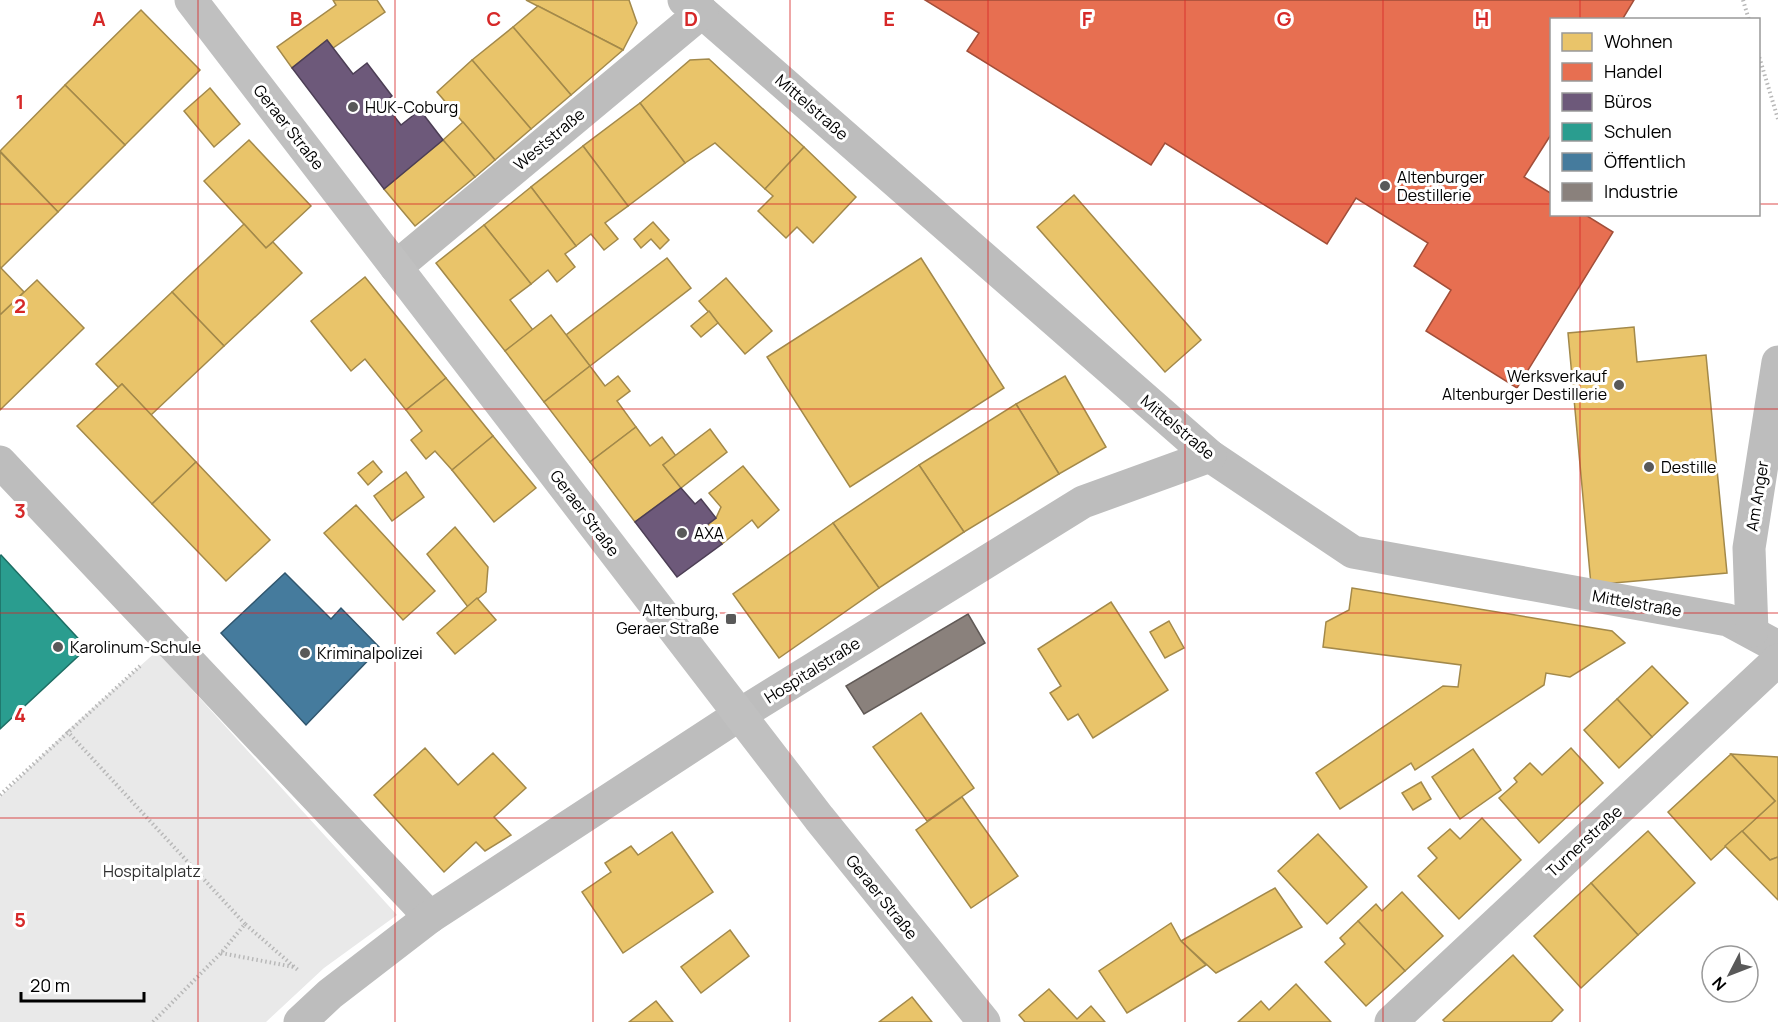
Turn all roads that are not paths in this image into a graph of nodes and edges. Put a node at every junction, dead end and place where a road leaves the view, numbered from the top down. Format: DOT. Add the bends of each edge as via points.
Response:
graph roads {
  1 [pos="191,0"];
  2 [pos="693,6"];
  3 [pos="396,267"];
  4 [pos="1778,362"];
  5 [pos="1210,456"];
  6 [pos="0,462"];
  7 [pos="1765,639"];
  8 [pos="1778,660"];
  9 [pos="739,715"];
  10 [pos="430,917"];
  11 [pos="300,1022"];
  12 [pos="984,1022"];
  13 [pos="1391,1022"];
  1 -- 3 [label="main road, Geraer Straße"];
  2 -- 3 [label="street, Weststraße"];
  2 -- 5 [label="street, Mittelstraße"];
  3 -- 9 [label="main road, Geraer Straße"];
  4 -- 7 [label="street, Am Anger" via="1749,548"];
  5 -- 7 [label="street, Mittelstraße" via="1353,552 1728,620"];
  5 -- 9 [label="street, Hospitalstraße" via="1083,502"];
  6 -- 10 [label="street"];
  8 -- 13 [label="street, Turnerstraße"];
  9 -- 10 [label="street, Hospitalstraße"];
  9 -- 12 [label="main road, Geraer Straße"];
  10 -- 11 [label="street"];
}
